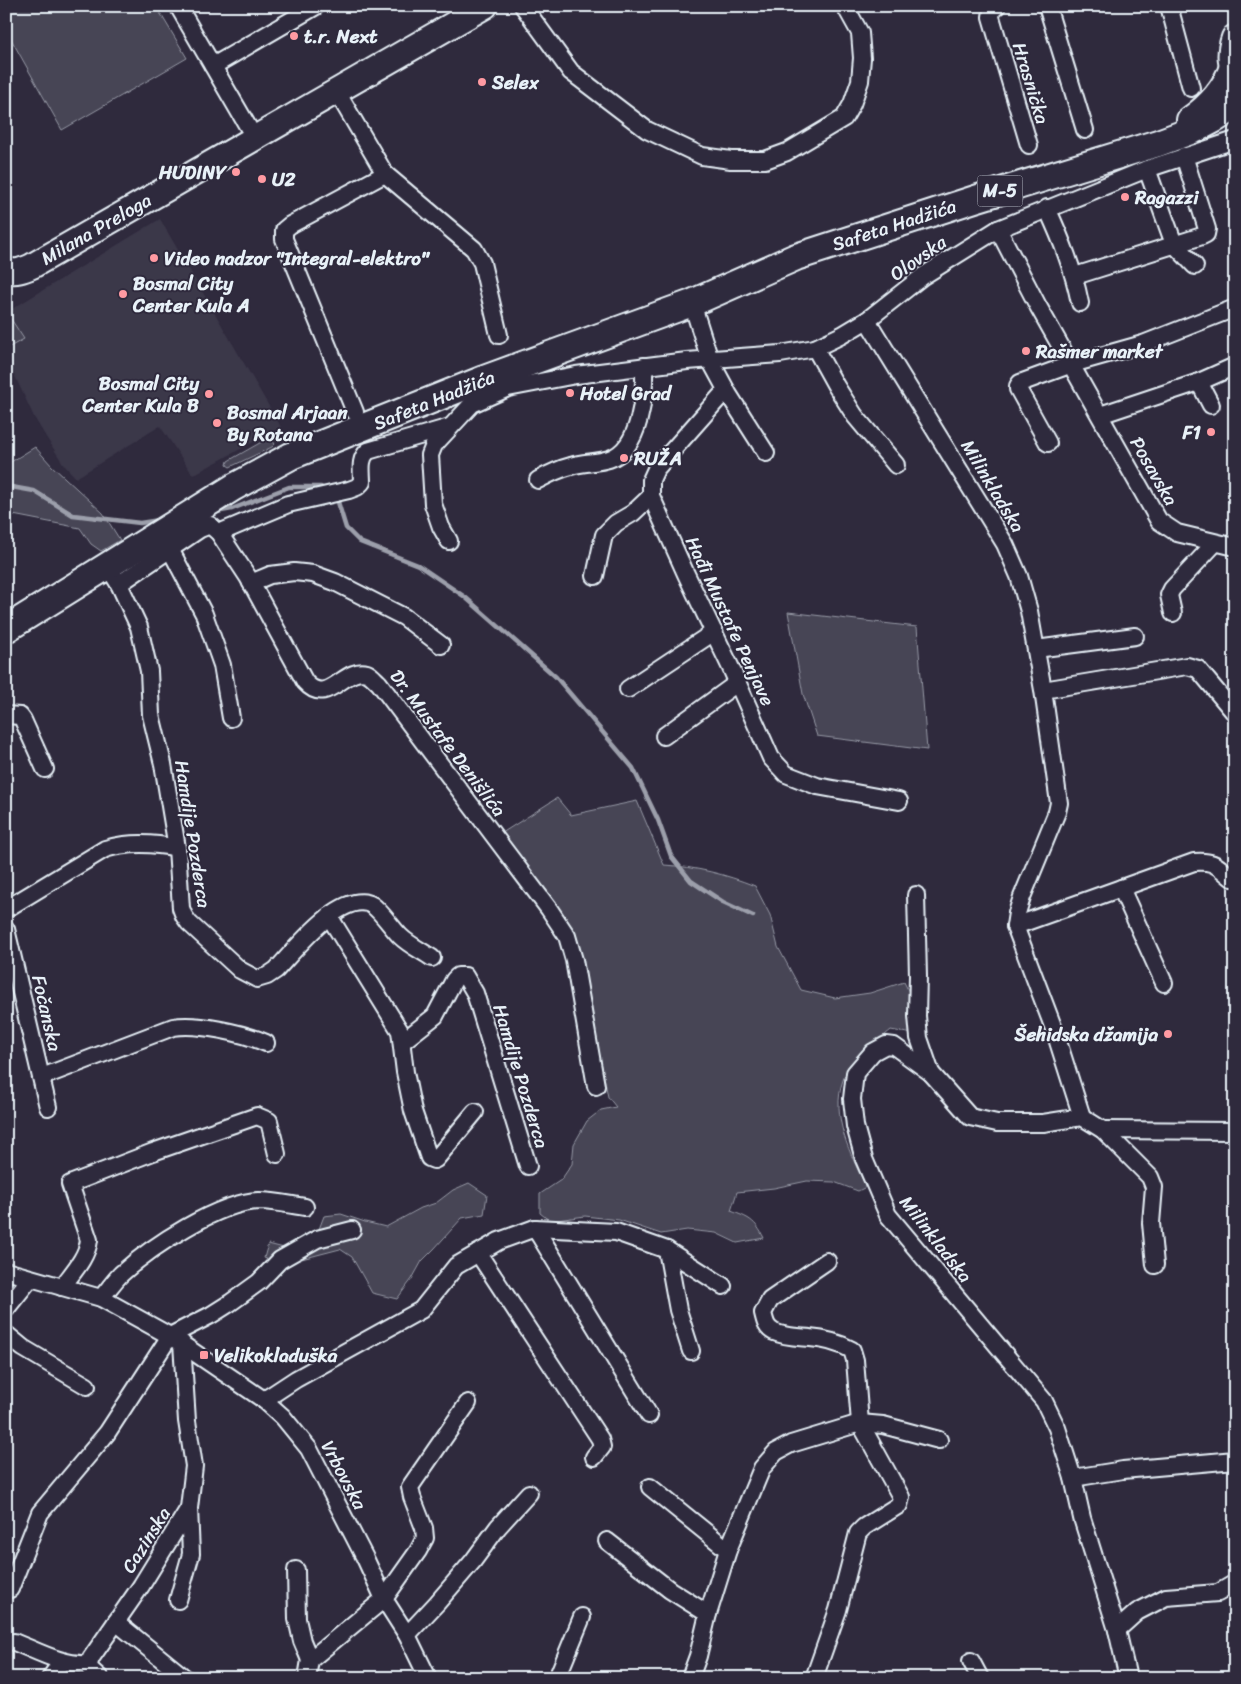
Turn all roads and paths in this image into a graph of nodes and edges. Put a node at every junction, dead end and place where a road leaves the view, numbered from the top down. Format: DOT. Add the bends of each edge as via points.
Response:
graph roads {
  1 [pos="178,6"];
  2 [pos="316,6"];
  3 [pos="485,6"];
  4 [pos="523,6"];
  5 [pos="845,6"];
  6 [pos="997,6"];
  7 [pos="1047,6"];
  8 [pos="1169,6"];
  9 [pos="292,12"];
  10 [pos="1235,38"];
  11 [pos="213,66"];
  12 [pos="1234,69"];
  13 [pos="1191,88"];
  14 [pos="337,92"];
  15 [pos="1235,106"];
  16 [pos="1085,130"];
  17 [pos="254,138"];
  18 [pos="1235,140"];
  19 [pos="1158,143"];
  20 [pos="1029,145"];
  21 [pos="1184,156"];
  22 [pos="1147,169"];
  23 [pos="386,174"];
  24 [pos="1047,208"];
  25 [pos="998,229"];
  26 [pos="1174,244"];
  27 [pos="1195,266"];
  28 [pos="7,273"];
  29 [pos="1075,276"];
  30 [pos="692,303"];
  31 [pos="1080,303"];
  32 [pos="1235,308"];
  33 [pos="867,320"];
  34 [pos="499,335"];
  35 [pos="815,348"];
  36 [pos="710,360"];
  37 [pos="1072,364"];
  38 [pos="644,366"];
  39 [pos="1235,366"];
  40 [pos="1199,382"];
  41 [pos="726,390"];
  42 [pos="1210,405"];
  43 [pos="355,412"];
  44 [pos="1100,415"];
  45 [pos="450,427"];
  46 [pos="1048,443"];
  47 [pos="766,453"];
  48 [pos="896,465"];
  49 [pos="538,480"];
  50 [pos="651,496"];
  51 [pos="219,532"];
  52 [pos="449,541"];
  53 [pos="1215,543"];
  54 [pos="1235,547"];
  55 [pos="170,549"];
  56 [pos="113,575"];
  57 [pos="595,576"];
  58 [pos="251,583"];
  59 [pos="1173,614"];
  60 [pos="6,629"];
  61 [pos="714,632"];
  62 [pos="1135,636"];
  63 [pos="441,645"];
  64 [pos="1036,649"];
  65 [pos="738,683"];
  66 [pos="628,689"];
  67 [pos="1043,690"];
  68 [pos="1234,711"];
  69 [pos="6,715"];
  70 [pos="231,718"];
  71 [pos="664,736"];
  72 [pos="45,769"];
  73 [pos="899,801"];
  74 [pos="177,848"];
  75 [pos="1235,878"];
  76 [pos="1121,888"];
  77 [pos="916,895"];
  78 [pos="6,909"];
  79 [pos="329,916"];
  80 [pos="1014,926"];
  81 [pos="6,929"];
  82 [pos="432,958"];
  83 [pos="1164,983"];
  84 [pos="402,1042"];
  85 [pos="266,1043"];
  86 [pos="931,1073"];
  87 [pos="42,1077"];
  88 [pos="596,1086"];
  89 [pos="48,1107"];
  90 [pos="475,1112"];
  91 [pos="1082,1117"];
  92 [pos="1103,1130"];
  93 [pos="1235,1131"];
  94 [pos="277,1154"];
  95 [pos="528,1166"];
  96 [pos="305,1207"];
  97 [pos="535,1228"];
  98 [pos="352,1230"];
  99 [pos="667,1250"];
  100 [pos="478,1253"];
  101 [pos="827,1261"];
  102 [pos="1155,1265"];
  103 [pos="6,1271"];
  104 [pos="30,1279"];
  105 [pos="723,1286"];
  106 [pos="62,1287"];
  107 [pos="101,1298"];
  108 [pos="6,1308"];
  109 [pos="6,1334"];
  110 [pos="176,1340"];
  111 [pos="691,1351"];
  112 [pos="88,1386"];
  113 [pos="264,1400"];
  114 [pos="468,1403"];
  115 [pos="649,1415"];
  116 [pos="860,1423"];
  117 [pos="939,1440"];
  118 [pos="594,1457"];
  119 [pos="1235,1460"];
  120 [pos="1073,1478"];
  121 [pos="650,1487"];
  122 [pos="529,1493"];
  123 [pos="189,1508"];
  124 [pos="607,1541"];
  125 [pos="728,1550"];
  126 [pos="296,1570"];
  127 [pos="1235,1582"];
  128 [pos="10,1589"];
  129 [pos="384,1599"];
  130 [pos="178,1600"];
  131 [pos="708,1614"];
  132 [pos="582,1617"];
  133 [pos="116,1622"];
  134 [pos="1117,1630"];
  135 [pos="407,1635"];
  136 [pos="14,1642"];
  137 [pos="310,1660"];
  138 [pos="62,1661"];
  139 [pos="971,1661"];
  140 [pos="89,1664"];
  141 [pos="50,1678"];
  142 [pos="100,1678"];
  143 [pos="185,1678"];
  144 [pos="307,1678"];
  145 [pos="428,1678"];
  146 [pos="557,1678"];
  147 [pos="690,1678"];
  148 [pos="814,1678"];
  149 [pos="980,1678"];
  150 [pos="1128,1678"];
  1 -- 11 [label="street"];
  2 -- 9 [label="street"];
  3 -- 14 [label="street, Milana Preloga"];
  4 -- 5 [label="street" via="571,72 646,130 702,156 765,160 787,152 844,118 852,104 860,81 862,58 860,33"];
  6 -- 20 [label="street, Hrasnička" via="991,17"];
  7 -- 16 [label="street, Hrasnička"];
  8 -- 13 [label="street"];
  9 -- 11 [label="street"];
  10 -- 12 [label="main road, M-5" via="1231,52"];
  11 -- 17 [label="street"];
  12 -- 19 [label="main road, Safeta Hadžića / M-5" via="1214,99 1200,113"];
  14 -- 17 [label="street, Milana Preloga"];
  14 -- 23 [label="street"];
  15 -- 19 [label="main road, Safeta Hadžića / M-5" via="1215,120"];
  17 -- 28 [label="street, Milana Preloga" via="32,266"];
  18 -- 21 [label="street, Olovska"];
  19 -- 30 [label="main road, Safeta Hadžića / M-5" via="805,254"];
  21 -- 22 [label="street, Olovska"];
  21 -- 26 [label="street" via="1207,229 1202,236"];
  22 -- 24 [label="street, Olovska"];
  22 -- 26 [label="street"];
  23 -- 34 [label="street" via="474,249 482,263"];
  23 -- 43 [label="street" via="284,230 284,239"];
  24 -- 25 [label="street, Olovska"];
  24 -- 29 [label="street"];
  25 -- 33 [label="street, Olovska" via="923,276"];
  25 -- 37 [label="street, Posavska"];
  26 -- 27 [label="street"];
  26 -- 29 [label="street"];
  29 -- 31 [label="street"];
  30 -- 36 [label="street"];
  30 -- 56 [label="main road, Safeta Hadžića / M-5" via="484,379 291,456 234,487"];
  32 -- 37 [label="street" via="1143,344"];
  33 -- 35 [label="street, Olovska"];
  33 -- 64 [label="street, Milinkladska" via="1005,544 1019,576"];
  35 -- 36 [label="street, Olovska"];
  35 -- 48 [label="street" via="855,416"];
  36 -- 38 [label="street, Safeta Hadžića"];
  36 -- 41 [label="street"];
  37 -- 44 [label="street, Posavska"];
  37 -- 46 [label="street" via="1020,382 1018,386"];
  38 -- 45 [label="street, Safeta Hadžića" via="508,388 472,404"];
  38 -- 49 [label="street" via="642,408 630,442 622,451 609,459 557,470"];
  39 -- 40 [label="street"];
  40 -- 42 [label="street"];
  40 -- 44 [label="street"];
  41 -- 47 [label="street"];
  41 -- 50 [label="street" via="656,469 651,480"];
  44 -- 53 [label="street, Posavska" via="1159,521 1177,533"];
  45 -- 51 [label="street" via="368,452 362,460 362,482 357,487 288,504"];
  45 -- 52 [label="street, Safeta Hadžića" via="434,445 430,455 433,504"];
  50 -- 57 [label="street" via="604,535"];
  50 -- 61 [label="street, Hađi Mustafe Penjave"];
  51 -- 55 [label="street" via="210,526 200,529"];
  51 -- 58 [label="street, Dr. Mustafe Denišlića"];
  53 -- 54 [label="street, Posavska"];
  53 -- 59 [label="street" via="1169,595"];
  55 -- 56 [label="street"];
  55 -- 70 [label="street" via="204,614 222,665"];
  56 -- 60 [label="main road, Safeta Hadžića / M-5"];
  56 -- 74 [label="street, Hamdije Pozderca" via="139,627 148,671 151,715"];
  58 -- 63 [label="street" via="270,575 313,574 404,617"];
  58 -- 88 [label="street, Dr. Mustafe Denišlića" via="310,687 317,691 325,690 358,672 369,674 379,683 567,936"];
  61 -- 65 [label="street, Hađi Mustafe Penjave"];
  61 -- 66 [label="street"];
  62 -- 64 [label="street"];
  64 -- 67 [label="street, Milinkladska"];
  65 -- 71 [label="street"];
  65 -- 73 [label="street, Hađi Mustafe Penjave" via="771,758 786,774 817,786"];
  67 -- 68 [label="street" via="1187,666 1198,669"];
  67 -- 80 [label="street, Milinkladska" via="1059,803 1016,913"];
  69 -- 72 [label="street" via="20,716 24,720"];
  74 -- 78 [label="street" via="133,843 105,849"];
  74 -- 79 [label="street, Hamdije Pozderca" via="184,916 240,970 257,979 276,970"];
  75 -- 76 [label="street" via="1214,863 1194,862"];
  76 -- 80 [label="street"];
  76 -- 83 [label="street"];
  77 -- 86 [label="street" via="917,1016 919,1038"];
  79 -- 82 [label="street, Hamdije Pozderca" via="347,905 361,902 373,906 402,938"];
  79 -- 84 [label="street" via="394,1020"];
  80 -- 91 [label="street" via="1054,1029"];
  81 -- 87 [label="street, Fočanska"];
  84 -- 90 [label="street" via="413,1110 429,1158 436,1159"];
  84 -- 95 [label="street, Hamdije Pozderca" via="435,1016 454,980 465,976 475,992"];
  85 -- 87 [label="street" via="250,1036 184,1025"];
  86 -- 91 [label="street, Milinkladska" via="970,1117 997,1123 1043,1123"];
  86 -- 120 [label="street, Milinkladska" via="894,1046 886,1045 873,1052 855,1073 852,1099 864,1159 888,1215 1044,1401 1058,1428"];
  87 -- 89 [label="street, Fočanska"];
  91 -- 92 [label="street"];
  92 -- 93 [label="street"];
  92 -- 102 [label="street" via="1150,1177 1154,1187 1151,1223"];
  94 -- 106 [label="street" via="269,1122 257,1116 70,1184 89,1240 85,1256"];
  96 -- 107 [label="street" via="259,1201 231,1207 198,1221 160,1244 120,1275"];
  97 -- 99 [label="street" via="616,1232"];
  97 -- 100 [label="street" via="499,1240"];
  97 -- 115 [label="street"];
  98 -- 110 [label="street" via="317,1239 280,1260 259,1282"];
  99 -- 105 [label="street"];
  99 -- 111 [label="street" via="678,1310"];
  100 -- 113 [label="street" via="456,1266 421,1310"];
  100 -- 118 [label="street" via="600,1439 602,1446"];
  101 -- 116 [label="street" via="770,1300 763,1313 766,1325 774,1332 841,1344 852,1350"];
  103 -- 104 [label="street, Vrbovska"];
  104 -- 106 [label="street, Vrbovska"];
  104 -- 108 [label="street"];
  106 -- 107 [label="street, Vrbovska"];
  107 -- 110 [label="street, Vrbovska"];
  109 -- 112 [label="street" via="23,1348"];
  110 -- 113 [label="street, Vrbovska"];
  110 -- 123 [label="street, Cazinska" via="194,1466"];
  110 -- 128 [label="street" via="107,1433 40,1513"];
  113 -- 129 [label="street, Vrbovska" via="309,1449"];
  114 -- 129 [label="street" via="410,1487 425,1538"];
  116 -- 117 [label="street"];
  116 -- 125 [label="street" via="791,1444 776,1452 762,1468"];
  116 -- 148 [label="street" via="901,1501 900,1505 858,1533 838,1610"];
  119 -- 120 [label="street"];
  120 -- 134 [label="street, Milinkladska"];
  121 -- 125 [label="street"];
  122 -- 135 [label="street"];
  123 -- 130 [label="street" via="191,1554"];
  123 -- 133 [label="street, Cazinska"];
  124 -- 131 [label="street" via="670,1590"];
  125 -- 131 [label="street"];
  126 -- 137 [label="street" via="297,1619"];
  127 -- 134 [label="street" via="1218,1593 1166,1597 1137,1612"];
  129 -- 135 [label="street, Vrbovska"];
  129 -- 137 [label="street"];
  131 -- 147 [label="street"];
  132 -- 146 [label="street"];
  133 -- 140 [label="street, Cazinska"];
  133 -- 143 [label="street"];
  134 -- 150 [label="street, Milinkladska"];
  135 -- 145 [label="street, Vrbovska"];
  136 -- 138 [label="street"];
  137 -- 144 [label="street"];
  138 -- 140 [label="street"];
  138 -- 141 [label="street"];
  139 -- 149 [label="street"];
  140 -- 142 [label="street"];
}
